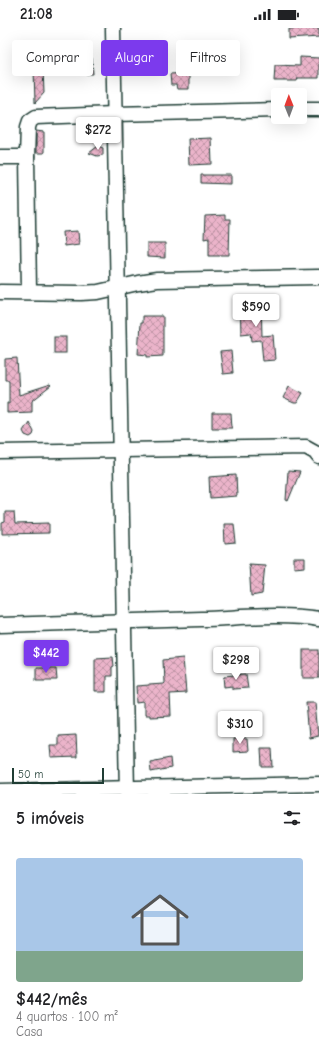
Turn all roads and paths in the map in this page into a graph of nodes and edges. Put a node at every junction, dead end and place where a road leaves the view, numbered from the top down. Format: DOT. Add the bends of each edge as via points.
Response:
graph roads {
  1 [pos="113,28"];
  2 [pos="307,109"];
  3 [pos="319,109"];
  4 [pos="271,110"];
  5 [pos="114,114"];
  6 [pos="0,157"];
  7 [pos="27,157"];
  8 [pos="319,277"];
  9 [pos="118,287"];
  10 [pos="29,291"];
  11 [pos="0,292"];
  12 [pos="121,450"];
  13 [pos="0,452"];
  14 [pos="319,458"];
  15 [pos="319,619"];
  16 [pos="124,622"];
  17 [pos="0,625"];
  18 [pos="319,784"];
  19 [pos="0,791"];
  20 [pos="127,791"];
  1 -- 5 [label="street"];
  2 -- 3 [label="street"];
  4 -- 5 [label="street"];
  5 -- 7 [label="street" via="36,117 30,121 28,127"];
  5 -- 9 [label="street"];
  6 -- 7 [label="street"];
  7 -- 10 [label="street"];
  8 -- 9 [label="street" via="156,280"];
  9 -- 10 [label="street" via="81,293"];
  9 -- 12 [label="street"];
  10 -- 11 [label="street"];
  12 -- 13 [label="street"];
  12 -- 14 [label="street" via="306,447"];
  12 -- 16 [label="street"];
  15 -- 16 [label="street" via="269,616"];
  16 -- 17 [label="street"];
  16 -- 20 [label="street"];
  18 -- 20 [label="street"];
  19 -- 20 [label="street"];
}
